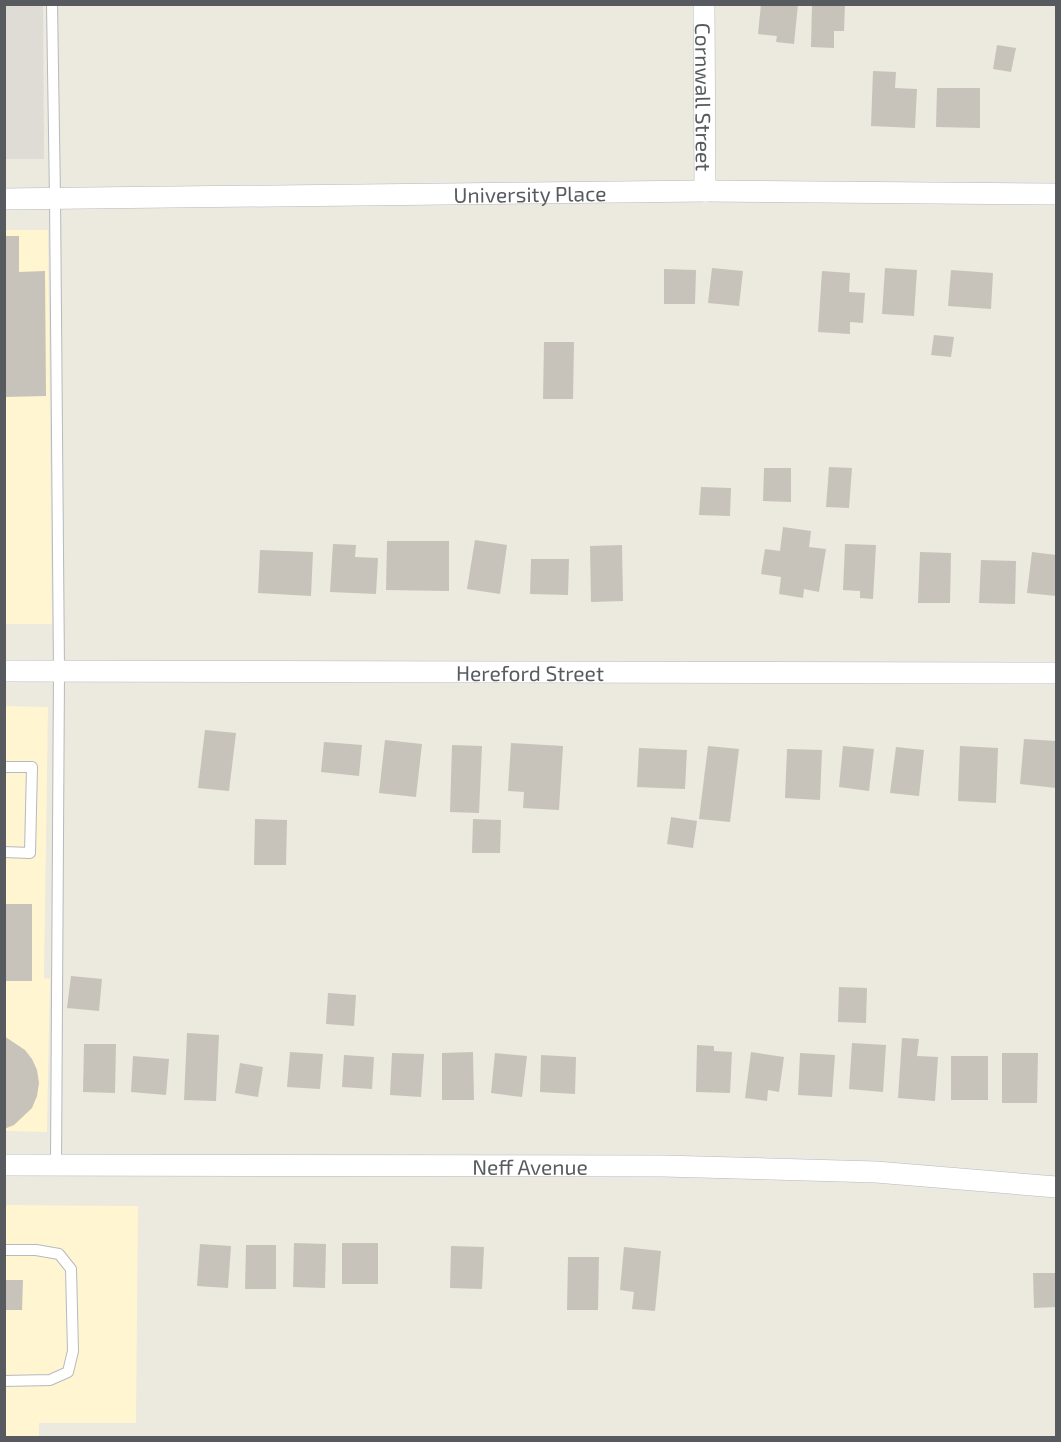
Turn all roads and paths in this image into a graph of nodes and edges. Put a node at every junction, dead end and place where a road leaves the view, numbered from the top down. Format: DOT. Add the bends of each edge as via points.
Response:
graph roads {
  1 [pos="52,4"];
  2 [pos="704,4"];
  3 [pos="705,191"];
  4 [pos="1056,194"];
  5 [pos="4,198"];
  6 [pos="55,198"];
  7 [pos="4,671"];
  8 [pos="59,671"];
  9 [pos="1056,673"];
  10 [pos="4,767"];
  11 [pos="4,852"];
  12 [pos="4,1165"];
  13 [pos="56,1165"];
  14 [pos="1056,1187"];
  15 [pos="4,1250"];
  16 [pos="4,1381"];
  1 -- 6 [label="lane"];
  2 -- 3 [label="street, Cornwall Street"];
  3 -- 4 [label="street, University Place"];
  3 -- 6 [label="street, University Place"];
  5 -- 6 [label="street, University Place"];
  6 -- 8 [label="lane"];
  7 -- 8 [label="street, Hereford Street"];
  8 -- 9 [label="street, Hereford Street"];
  8 -- 13 [label="lane"];
  10 -- 11 [label="lane" via="32,767 30,853"];
  12 -- 13 [label="street, Neff Avenue"];
  13 -- 14 [label="street, Neff Avenue" via="663,1166 876,1172"];
  15 -- 16 [label="lane" via="59,1254 71,1269 74,1351 68,1372 50,1380"];
}
